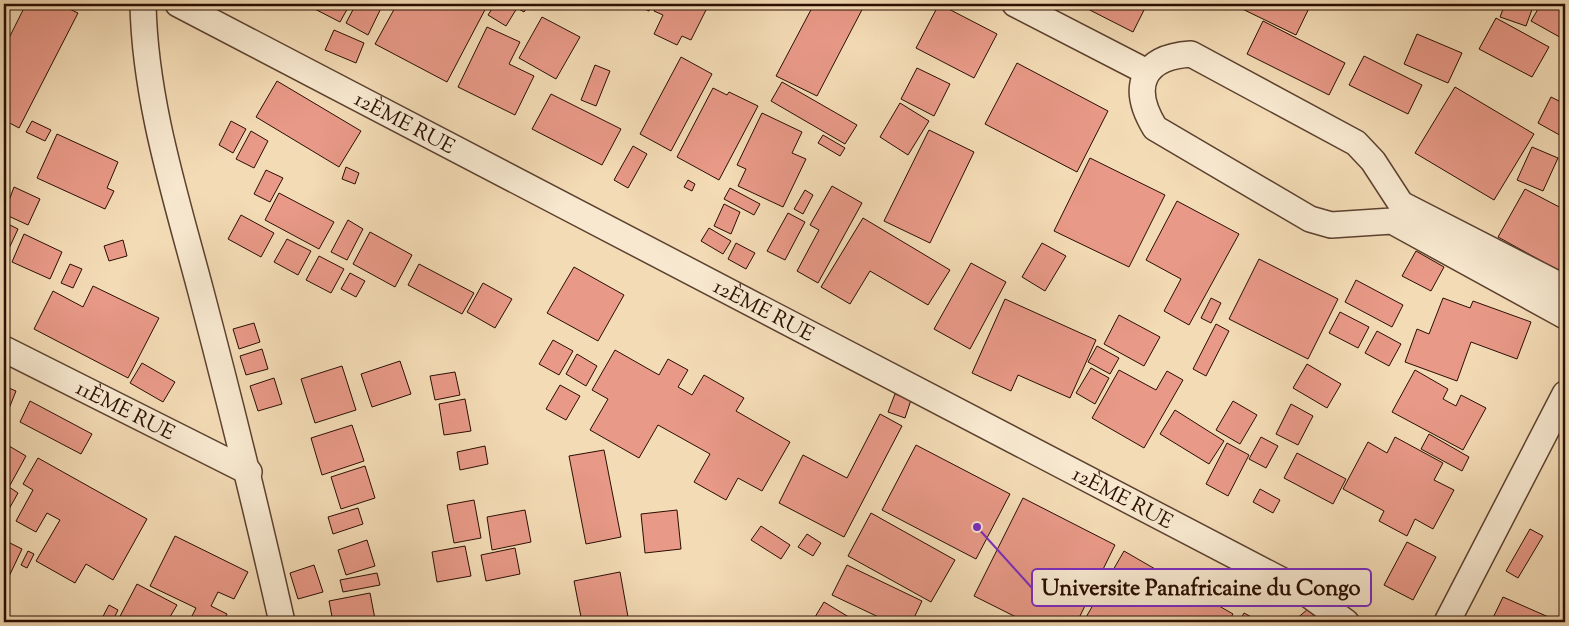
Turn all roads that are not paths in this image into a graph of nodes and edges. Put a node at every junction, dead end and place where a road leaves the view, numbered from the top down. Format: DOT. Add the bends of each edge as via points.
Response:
graph roads {
  1 [pos="143,4"];
  2 [pos="178,4"];
  3 [pos="1014,4"];
  4 [pos="1147,72"];
  5 [pos="1397,212"];
  6 [pos="1565,288"];
  7 [pos="1565,316"];
  8 [pos="4,349"];
  9 [pos="1565,394"];
  10 [pos="249,472"];
  11 [pos="282,622"];
  12 [pos="1346,622"];
  13 [pos="1447,622"];
  1 -- 10 [label="street" via="144,44 158,128"];
  2 -- 12 [label="street, 12ÈME RUE" via="1306,593"];
  3 -- 4 [label="street"];
  4 -- 5 [label="street" via="1161,59 1191,54 1356,143 1373,160"];
  4 -- 5 [label="street" via="1141,94 1146,113 1155,128 1310,219 1331,225"];
  5 -- 6 [label="street"];
  5 -- 7 [label="street"];
  8 -- 10 [label="street, 11ÈME RUE"];
  9 -- 13 [label="street"];
  10 -- 11 [label="street"];
}
